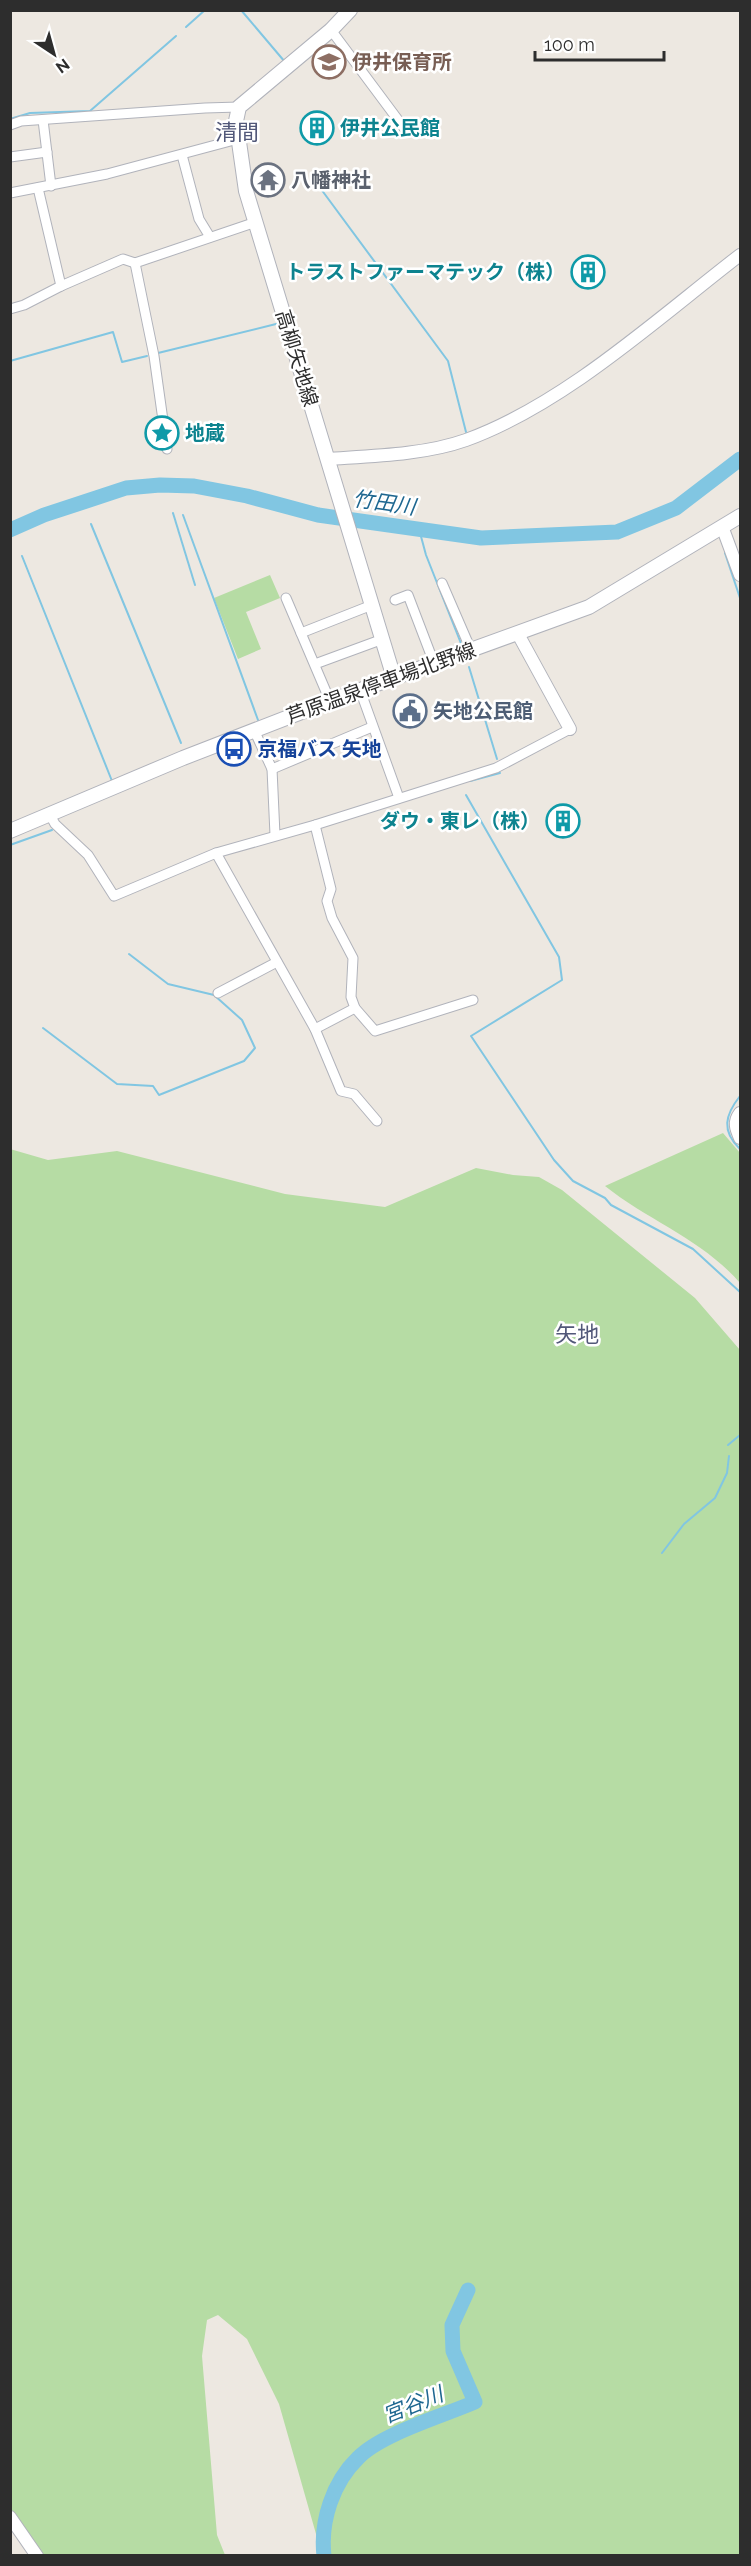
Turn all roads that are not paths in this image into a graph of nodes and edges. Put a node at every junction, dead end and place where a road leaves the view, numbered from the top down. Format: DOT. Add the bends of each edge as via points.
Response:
graph roads {
  1 [pos="350,10"];
  2 [pos="331,30"];
  3 [pos="239,107"];
  4 [pos="43,120"];
  5 [pos="10,125"];
  6 [pos="407,132"];
  7 [pos="238,139"];
  8 [pos="47,152"];
  9 [pos="182,155"];
  10 [pos="10,157"];
  11 [pos="51,186"];
  12 [pos="38,188"];
  13 [pos="10,193"];
  14 [pos="256,222"];
  15 [pos="210,237"];
  16 [pos="741,255"];
  17 [pos="135,262"];
  18 [pos="61,286"];
  19 [pos="10,309"];
  20 [pos="167,449"];
  21 [pos="327,459"];
  22 [pos="741,516"];
  23 [pos="723,529"];
  24 [pos="741,575"];
  25 [pos="442,583"];
  26 [pos="286,598"];
  27 [pos="395,600"];
  28 [pos="372,604"];
  29 [pos="301,633"];
  30 [pos="518,634"];
  31 [pos="383,639"];
  32 [pos="471,650"];
  33 [pos="434,663"];
  34 [pos="315,664"];
  35 [pos="394,678"];
  36 [pos="360,690"];
  37 [pos="330,701"];
  38 [pos="372,727"];
  39 [pos="570,729"];
  40 [pos="254,730"];
  41 [pos="272,769"];
  42 [pos="399,798"];
  43 [pos="50,815"];
  44 [pos="315,825"];
  45 [pos="10,831"];
  46 [pos="275,835"];
  47 [pos="216,853"];
  48 [pos="277,962"];
  49 [pos="218,993"];
  50 [pos="472,1000"];
  51 [pos="355,1008"];
  52 [pos="315,1029"];
  53 [pos="741,1113"];
  54 [pos="377,1121"];
  55 [pos="741,1138"];
  56 [pos="10,2517"];
  57 [pos="37,2556"];
  1 -- 2 [label="main road"];
  2 -- 3 [label="main road"];
  2 -- 6 [label="street"];
  3 -- 4 [label="street"];
  3 -- 7 [label="main road, 高柳矢地線"];
  4 -- 5 [label="street"];
  4 -- 8 [label="street"];
  7 -- 9 [label="street"];
  7 -- 14 [label="main road, 高柳矢地線" via="246,191"];
  8 -- 10 [label="street"];
  8 -- 11 [label="street"];
  9 -- 11 [label="street"];
  9 -- 15 [label="street" via="199,219"];
  11 -- 12 [label="street"];
  12 -- 13 [label="street"];
  12 -- 18 [label="street"];
  14 -- 15 [label="street"];
  14 -- 21 [label="main road, 高柳矢地線"];
  15 -- 17 [label="street"];
  16 -- 21 [label="street" via="586,373 505,422 464,441 393,455"];
  17 -- 18 [label="street" via="123,259"];
  17 -- 20 [label="street"];
  18 -- 19 [label="street"];
  21 -- 28 [label="main road, 高柳矢地線"];
  22 -- 23 [label="main road, 芦原温泉停車場北野線"];
  23 -- 24 [label="street"];
  23 -- 30 [label="main road, 芦原温泉停車場北野線" via="589,607"];
  25 -- 32 [label="street"];
  26 -- 29 [label="street"];
  27 -- 33 [label="street" via="408,595"];
  28 -- 29 [label="street"];
  28 -- 31 [label="main road, 高柳矢地線"];
  29 -- 34 [label="street"];
  30 -- 32 [label="main road, 芦原温泉停車場北野線"];
  30 -- 39 [label="street"];
  31 -- 34 [label="street"];
  31 -- 35 [label="main road, 高柳矢地線"];
  32 -- 33 [label="main road, 芦原温泉停車場北野線"];
  33 -- 35 [label="main road, 芦原温泉停車場北野線"];
  34 -- 37 [label="street"];
  35 -- 36 [label="main road, 芦原温泉停車場北野線"];
  36 -- 37 [label="main road, 芦原温泉停車場北野線"];
  36 -- 38 [label="street"];
  37 -- 40 [label="main road, 芦原温泉停車場北野線"];
  38 -- 41 [label="street"];
  38 -- 42 [label="street"];
  39 -- 42 [label="street" via="496,768"];
  40 -- 41 [label="street"];
  40 -- 43 [label="main road, 芦原温泉停車場北野線"];
  41 -- 46 [label="street"];
  42 -- 44 [label="street"];
  43 -- 45 [label="main road, 芦原温泉停車場北野線"];
  43 -- 47 [label="street" via="88,855 114,896"];
  44 -- 46 [label="street"];
  44 -- 51 [label="street" via="331,889 329,909 353,958"];
  46 -- 47 [label="street"];
  47 -- 48 [label="street"];
  48 -- 49 [label="street"];
  48 -- 52 [label="street"];
  50 -- 51 [label="street" via="375,1031"];
  51 -- 52 [label="street"];
  52 -- 54 [label="street" via="341,1091 354,1094"];
  53 -- 55 [label="street" via="736,1119"];
  56 -- 57 [label="street"];
}
